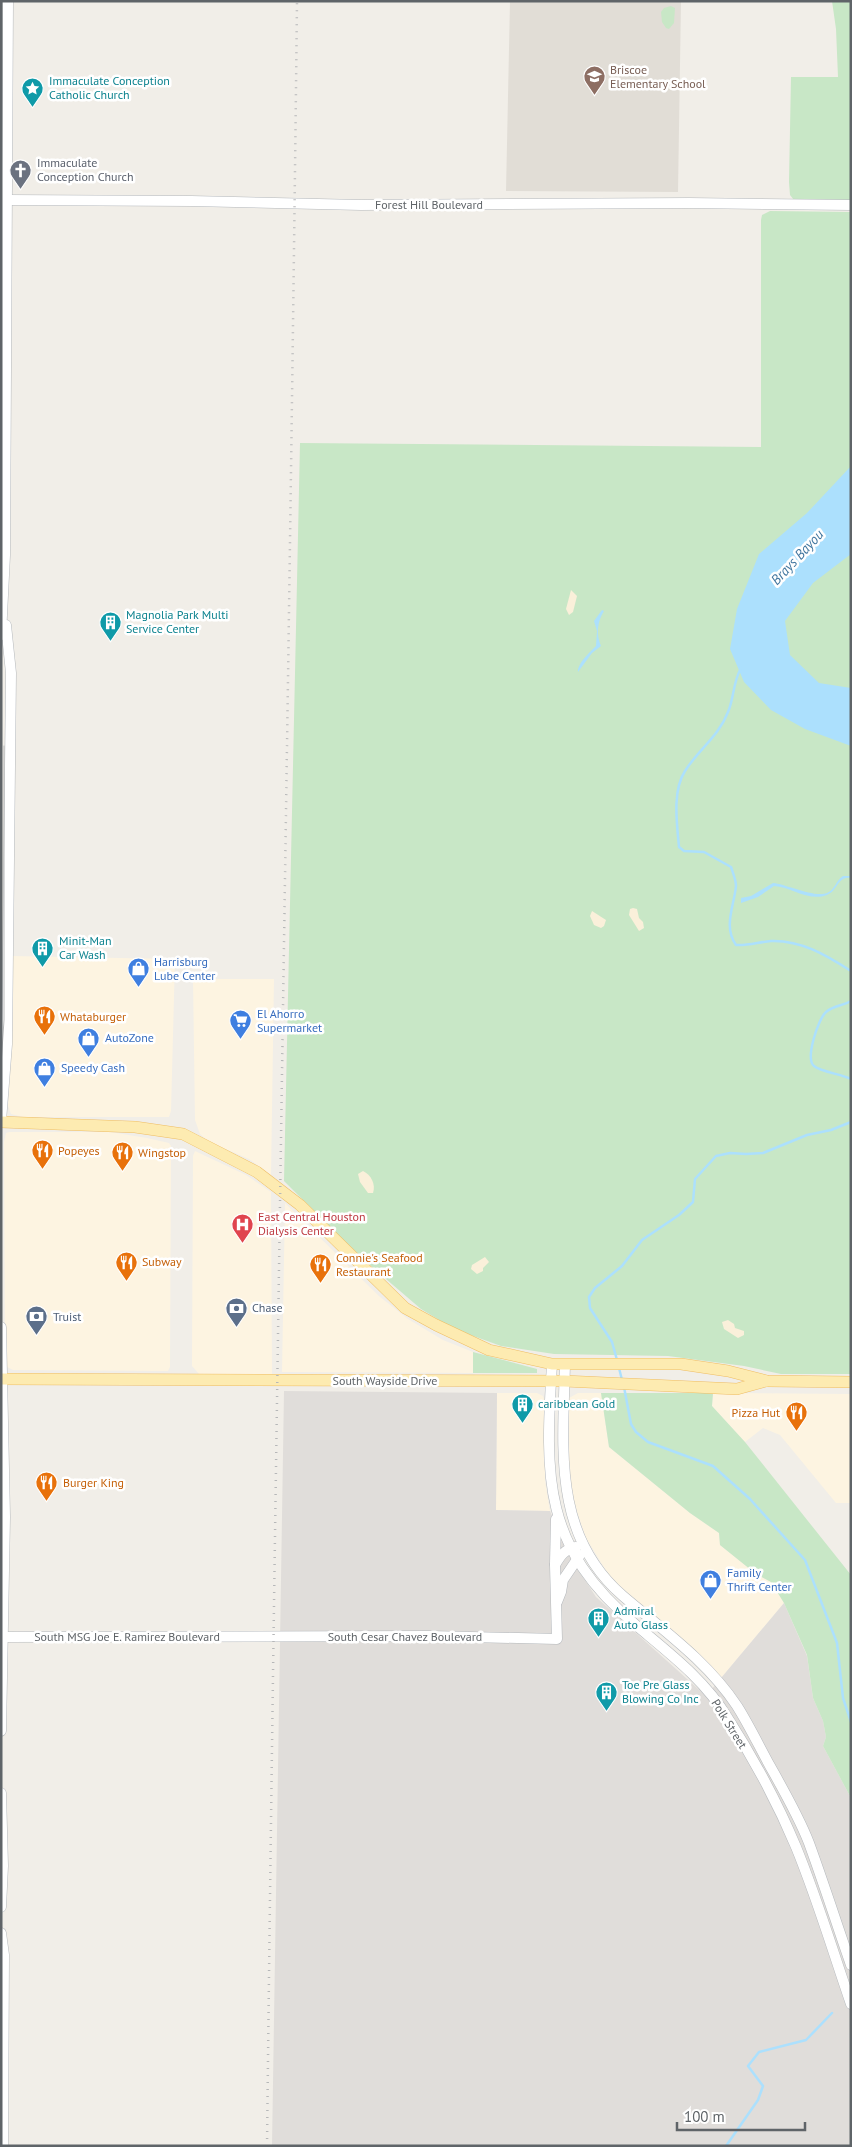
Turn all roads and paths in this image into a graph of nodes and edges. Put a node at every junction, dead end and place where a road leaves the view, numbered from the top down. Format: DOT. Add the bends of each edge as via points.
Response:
graph roads {
  1 [pos="8,1"];
  2 [pos="7,200"];
  3 [pos="851,205"];
  4 [pos="3,605"];
  5 [pos="1,635"];
  6 [pos="1,1122"];
  7 [pos="1,1327"];
  8 [pos="552,1364"];
  9 [pos="565,1364"];
  10 [pos="2,1379"];
  11 [pos="551,1381"];
  12 [pos="564,1381"];
  13 [pos="767,1381"];
  14 [pos="851,1382"];
  15 [pos="556,1513"];
  16 [pos="585,1546"];
  17 [pos="570,1548"];
  18 [pos="577,1561"];
  19 [pos="555,1565"];
  20 [pos="557,1602"];
  21 [pos="2,1637"];
  22 [pos="254,1637"];
  23 [pos="691,1653"];
  24 [pos="682,1665"];
  25 [pos="1,1731"];
  26 [pos="1,1793"];
  27 [pos="1,1907"];
  28 [pos="1,1933"];
  29 [pos="851,1965"];
  30 [pos="851,2004"];
  31 [pos="3,2146"];
  1 -- 2 [label="main road"];
  2 -- 3 [label="main road, Forest Hill Boulevard" via="361,205"];
  2 -- 4 [label="main road"];
  4 -- 5 [label="main road"];
  4 -- 6 [label="main road" via="11,673 8,1044"];
  6 -- 8 [label="main road, South Wayside Drive" via="135,1126 182,1134 257,1172 300,1205 405,1308 489,1350"];
  7 -- 10 [label="main road"];
  8 -- 9 [label="main road, South Wayside Drive"];
  8 -- 11 [label="main road, Polk Street"];
  9 -- 12 [label="main road, Polk Street"];
  9 -- 13 [label="main road, South Wayside Drive" via="691,1365"];
  10 -- 11 [label="main road, South Wayside Drive"];
  10 -- 21 [label="main road" via="5,1517"];
  11 -- 12 [label="main road, South Wayside Drive"];
  11 -- 15 [label="main road, Polk Street" via="548,1461"];
  12 -- 13 [label="main road, South Wayside Drive" via="737,1389"];
  12 -- 16 [label="main road, Polk Street" via="566,1495"];
  13 -- 14 [label="main road, South Wayside Drive"];
  15 -- 17 [label="main road, Polk Street"];
  15 -- 19 [label="main road"];
  16 -- 17 [label="main road"];
  16 -- 18 [label="main road"];
  16 -- 23 [label="main road, Polk Street" via="608,1581"];
  17 -- 18 [label="main road, Polk Street"];
  17 -- 19 [label="main road"];
  18 -- 20 [label="main road" via="567,1571"];
  18 -- 24 [label="main road, Polk Street" via="608,1602"];
  19 -- 20 [label="main road" via="554,1593"];
  20 -- 22 [label="main road, South Cesar Chavez Boulevard" via="556,1639"];
  21 -- 22 [label="main road, South MSG Joe E. Ramirez Boulevard"];
  21 -- 25 [label="main road"];
  23 -- 24 [label="main road"];
  23 -- 29 [label="main road, Polk Street" via="738,1708 794,1810 809,1842"];
  24 -- 30 [label="main road, Polk Street" via="726,1715 784,1820"];
  26 -- 27 [label="main road"];
  28 -- 31 [label="main road" via="4,1954"];
}
